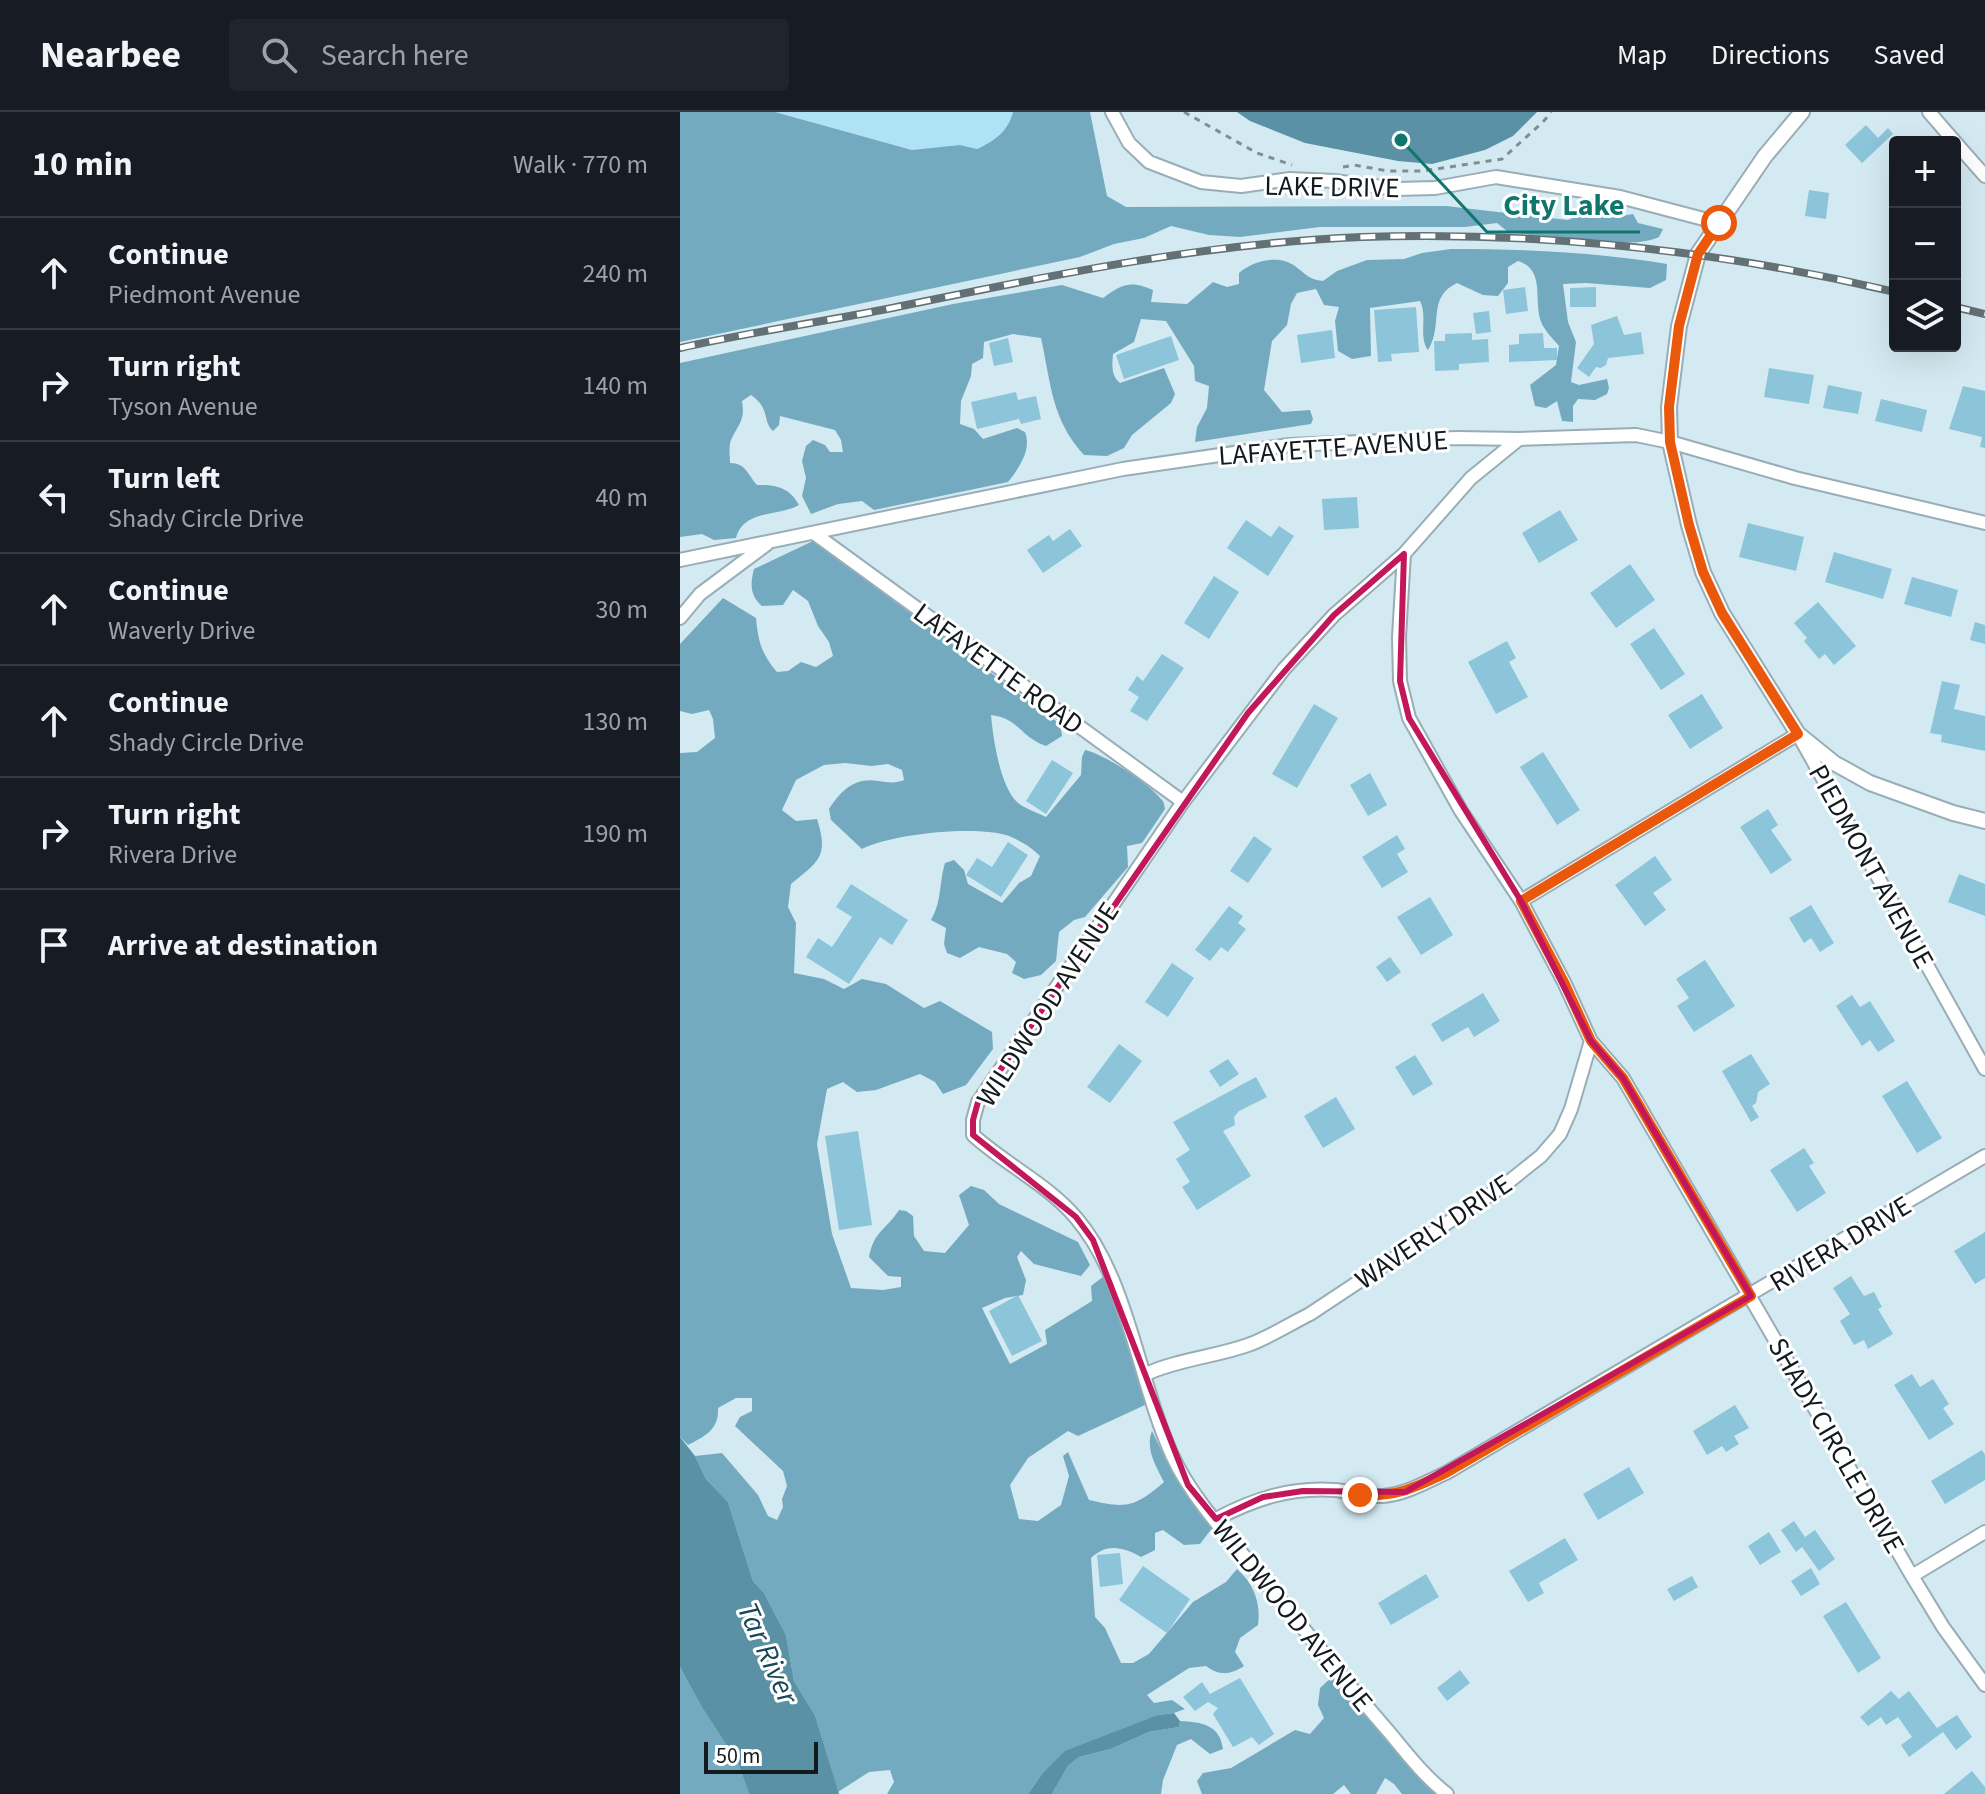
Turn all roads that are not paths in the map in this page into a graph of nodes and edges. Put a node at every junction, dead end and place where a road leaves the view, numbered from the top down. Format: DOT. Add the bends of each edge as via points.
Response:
graph roads {
  1 [pos="1112,112"];
  2 [pos="1802,112"];
  3 [pos="1929,112"];
  4 [pos="1950,136"];
  5 [pos="1961,149"];
  6 [pos="1985,176"];
  7 [pos="1719,223"];
  8 [pos="1519,439"];
  9 [pos="1670,442"];
  10 [pos="1985,523"];
  11 [pos="815,534"];
  12 [pos="769,542"];
  13 [pos="1404,554"];
  14 [pos="680,560"];
  15 [pos="680,618"];
  16 [pos="1798,734"];
  17 [pos="1183,802"];
  18 [pos="1985,821"];
  19 [pos="1521,901"];
  20 [pos="1591,1041"];
  21 [pos="1985,1069"];
  22 [pos="1985,1156"];
  23 [pos="1751,1296"];
  24 [pos="1146,1374"];
  25 [pos="1216,1519"];
  26 [pos="1985,1532"];
  27 [pos="1912,1576"];
  28 [pos="1985,1685"];
  29 [pos="1447,1794"];
  1 -- 7 [label="street, LAKE DRIVE" via="1129,143 1149,162 1201,182 1241,186 1320,180 1397,189 1496,177 1620,197"];
  2 -- 7 [label="street, PIEDMONT AVENUE"];
  3 -- 4 [label="street"];
  5 -- 6 [label="street"];
  7 -- 9 [label="street, PIEDMONT AVENUE" via="1698,254 1679,326"];
  8 -- 9 [label="street, LAFAYETTE AVENUE" via="1636,435"];
  8 -- 11 [label="street, LAFAYETTE AVENUE" via="1289,445 1229,453 1123,469"];
  8 -- 13 [label="street, WILDWOOD AVENUE" via="1471,478"];
  9 -- 10 [label="street, LAFAYETTE AVENUE"];
  9 -- 16 [label="street, PIEDMONT AVENUE" via="1703,572 1722,613"];
  11 -- 12 [label="street, LAFAYETTE AVENUE"];
  11 -- 17 [label="street, LAFAYETTE ROAD"];
  12 -- 14 [label="street, LAFAYETTE AVENUE"];
  12 -- 15 [label="street" via="700,594"];
  13 -- 17 [label="street, WILDWOOD AVENUE" via="1334,615 1284,669"];
  13 -- 19 [label="street" via="1399,637 1403,701 1461,811"];
  16 -- 18 [label="street" via="1870,783"];
  16 -- 19 [label="street"];
  16 -- 21 [label="street, PIEDMONT AVENUE"];
  17 -- 24 [label="street, WILDWOOD AVENUE" via="978,1102 973,1120 973,1135 1076,1217 1093,1240"];
  19 -- 20 [label="street"];
  20 -- 23 [label="street, SHADY CIRCLE DRIVE" via="1623,1078"];
  20 -- 24 [label="street, WAVERLY DRIVE" via="1560,1134 1506,1184 1310,1314 1248,1345"];
  22 -- 23 [label="street, RIVERA DRIVE"];
  23 -- 25 [label="street, RIVERA DRIVE" via="1405,1492 1283,1492"];
  23 -- 27 [label="street, SHADY CIRCLE DRIVE"];
  24 -- 25 [label="street, WILDWOOD AVENUE" via="1172,1456"];
  25 -- 29 [label="street, WILDWOOD AVENUE" via="1368,1709"];
  26 -- 27 [label="street"];
  27 -- 28 [label="street, SHADY CIRCLE DRIVE"];
}
